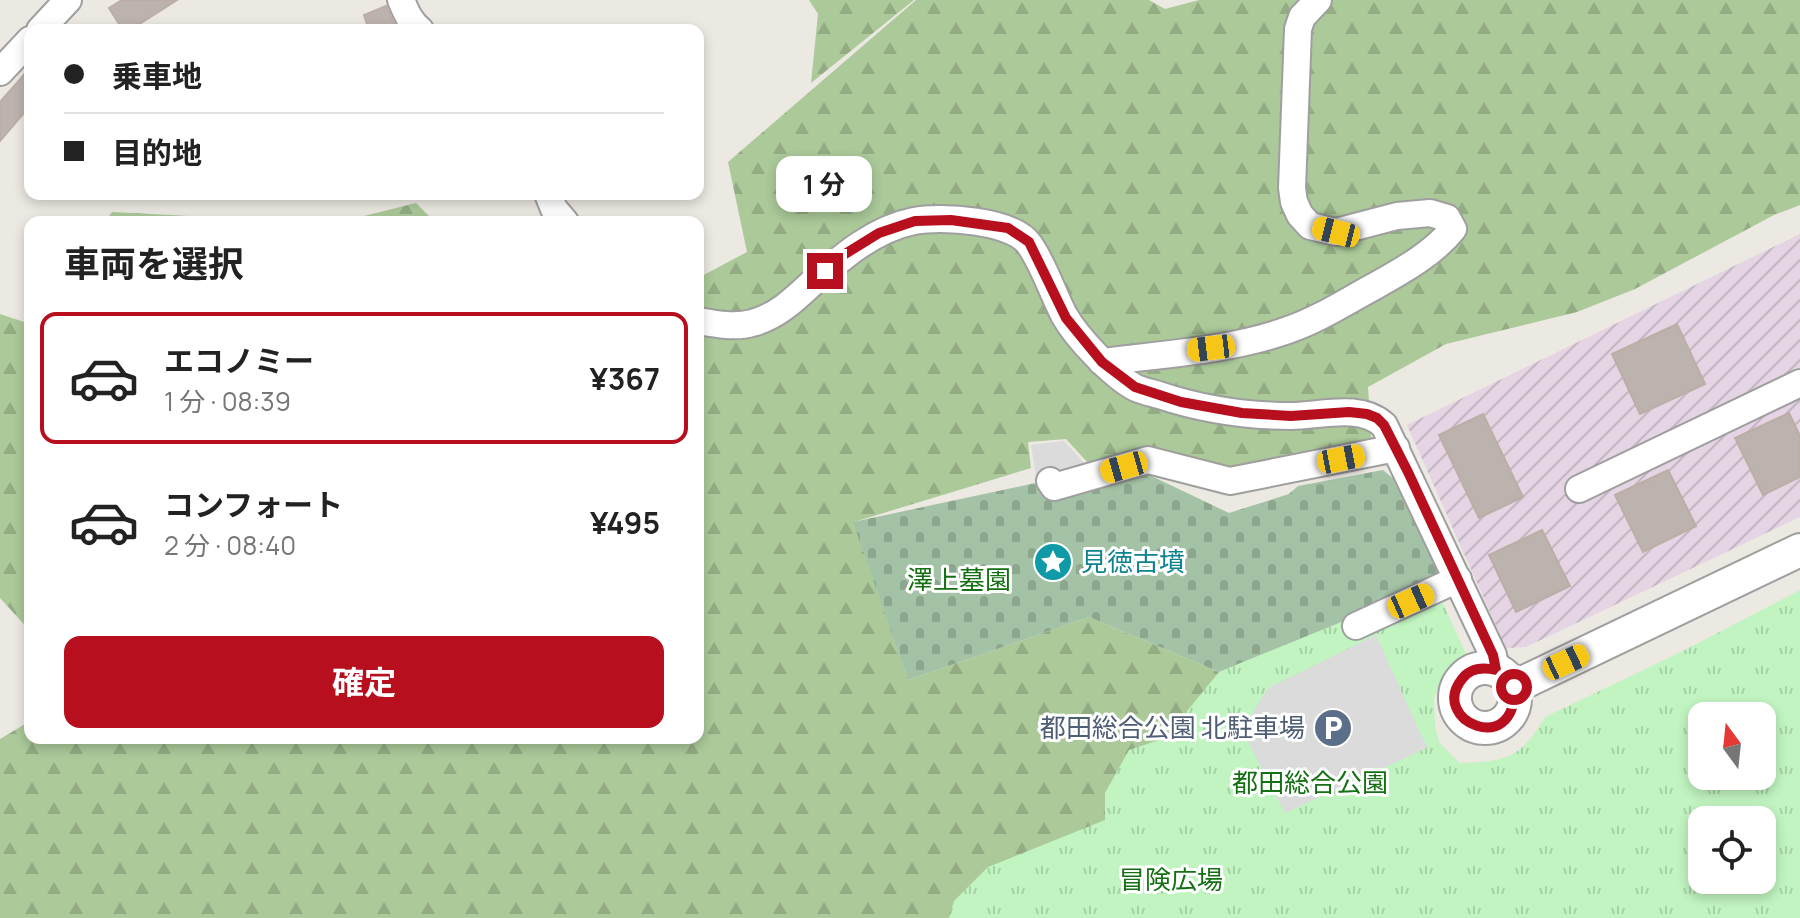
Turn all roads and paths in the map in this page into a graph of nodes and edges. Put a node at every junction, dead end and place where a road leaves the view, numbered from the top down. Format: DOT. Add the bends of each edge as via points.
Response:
graph roads {
  1 [pos="68,0"];
  2 [pos="401,0"];
  3 [pos="1318,0"];
  4 [pos="46,24"];
  5 [pos="413,24"];
  6 [pos="24,46"];
  7 [pos="0,72"];
  8 [pos="704,322"];
  9 [pos="1102,362"];
  10 [pos="1800,383"];
  11 [pos="1396,448"];
  12 [pos="1050,481"];
  13 [pos="1579,489"];
  14 [pos="1800,550"];
  15 [pos="1458,579"];
  16 [pos="1356,626"];
  17 [pos="1505,678"];
  1 -- 4 [label="street"];
  2 -- 5 [label="street"];
  3 -- 9 [label="street" via="1298,29 1292,188 1300,215 1310,226 1336,232 1430,213 1447,218 1453,229 1398,273 1290,330 1238,345"];
  6 -- 7 [label="street"];
  8 -- 9 [label="street" via="738,325 771,317 845,254 879,233 915,221 966,221 1008,228 1029,242 1066,318"];
  9 -- 11 [label="street" via="1135,387 1181,402 1242,413 1367,414 1384,425"];
  10 -- 13 [label="street"];
  11 -- 12 [label="street" via="1230,481 1148,460 1054,487"];
  11 -- 15 [label="street"];
  14 -- 17 [label="street" via="1645,626"];
  15 -- 16 [label="street"];
  15 -- 17 [label="street"];
}
